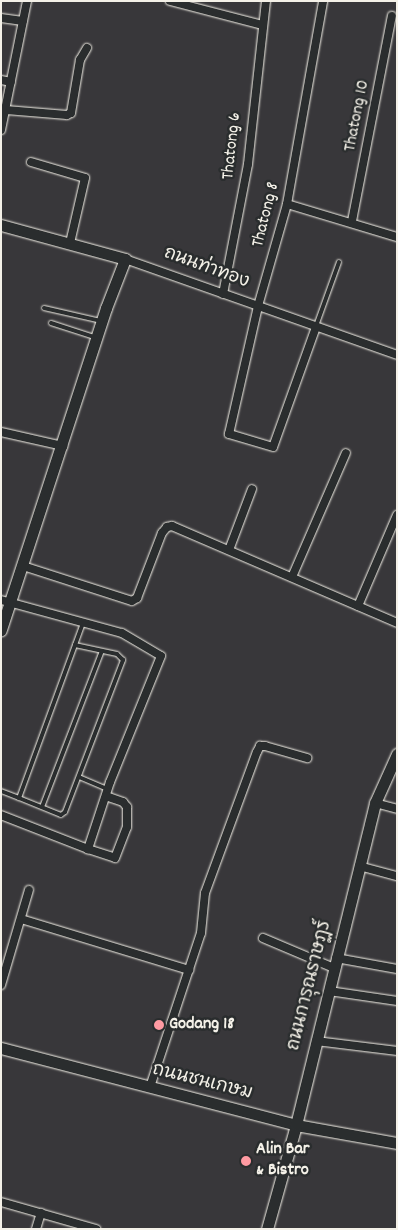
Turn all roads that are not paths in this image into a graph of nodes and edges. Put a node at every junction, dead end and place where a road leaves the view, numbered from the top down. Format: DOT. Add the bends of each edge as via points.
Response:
graph roads {
  1 [pos="28,1"];
  2 [pos="170,1"];
  3 [pos="266,1"];
  4 [pos="323,1"];
  5 [pos="392,16"];
  6 [pos="1,18"];
  7 [pos="24,21"];
  8 [pos="263,25"];
  9 [pos="87,48"];
  10 [pos="1,80"];
  11 [pos="12,82"];
  12 [pos="6,110"];
  13 [pos="1,130"];
  14 [pos="32,162"];
  15 [pos="287,204"];
  16 [pos="352,221"];
  17 [pos="1,225"];
  18 [pos="397,237"];
  19 [pos="70,243"];
  20 [pos="125,259"];
  21 [pos="339,262"];
  22 [pos="223,294"];
  23 [pos="258,306"];
  24 [pos="44,308"];
  25 [pos="102,321"];
  26 [pos="51,323"];
  27 [pos="316,327"];
  28 [pos="97,337"];
  29 [pos="397,355"];
  30 [pos="1,432"];
  31 [pos="63,446"];
  32 [pos="346,453"];
  33 [pos="252,489"];
  34 [pos="397,515"];
  35 [pos="230,550"];
  36 [pos="23,566"];
  37 [pos="292,577"];
  38 [pos="7,601"];
  39 [pos="358,606"];
  40 [pos="84,623"];
  41 [pos="397,623"];
  42 [pos="1,630"];
  43 [pos="76,645"];
  44 [pos="102,651"];
  45 [pos="397,754"];
  46 [pos="307,758"];
  47 [pos="79,777"];
  48 [pos="1,791"];
  49 [pos="107,793"];
  50 [pos="19,798"];
  51 [pos="375,803"];
  52 [pos="42,808"];
  53 [pos="397,810"];
  54 [pos="1,815"];
  55 [pos="88,849"];
  56 [pos="358,866"];
  57 [pos="397,876"];
  58 [pos="29,890"];
  59 [pos="21,919"];
  60 [pos="263,938"];
  61 [pos="335,963"];
  62 [pos="397,969"];
  63 [pos="189,970"];
  64 [pos="2,983"];
  65 [pos="329,991"];
  66 [pos="397,1001"];
  67 [pos="316,1041"];
  68 [pos="1,1048"];
  69 [pos="397,1051"];
  70 [pos="150,1087"];
  71 [pos="296,1125"];
  72 [pos="397,1143"];
  73 [pos="1,1202"];
  74 [pos="41,1213"];
  75 [pos="36,1229"];
  76 [pos="96,1229"];
  77 [pos="267,1229"];
  1 -- 7 [label="street"];
  2 -- 8 [label="street"];
  3 -- 8 [label="street, Thatong 6"];
  4 -- 15 [label="street, Thatong 8"];
  5 -- 16 [label="street, Thatong 10"];
  6 -- 7 [label="street"];
  7 -- 11 [label="street"];
  8 -- 22 [label="street, Thatong 6" via="248,164"];
  9 -- 12 [label="street" via="80,60 72,113"];
  10 -- 11 [label="street"];
  11 -- 12 [label="street"];
  12 -- 13 [label="street"];
  14 -- 19 [label="street" via="85,178"];
  15 -- 16 [label="street"];
  15 -- 23 [label="street, Thatong 8"];
  16 -- 18 [label="street"];
  17 -- 19 [label="street, ถนนท่าทอง"];
  19 -- 20 [label="street, ถนนท่าทอง"];
  20 -- 22 [label="street, ถนนท่าทอง"];
  20 -- 25 [label="street"];
  21 -- 27 [label="lane"];
  22 -- 23 [label="street, ถนนท่าทอง"];
  23 -- 27 [label="street, ถนนท่าทอง"];
  23 -- 27 [label="street, Thatong 8" via="229,434 272,446"];
  24 -- 25 [label="lane"];
  25 -- 28 [label="street"];
  26 -- 28 [label="lane"];
  27 -- 29 [label="street, ถนนท่าทอง"];
  28 -- 31 [label="street"];
  30 -- 31 [label="street"];
  31 -- 36 [label="street"];
  32 -- 37 [label="street"];
  33 -- 35 [label="street"];
  34 -- 39 [label="street"];
  35 -- 36 [label="street" via="167,526 137,598 132,601"];
  35 -- 37 [label="street"];
  36 -- 38 [label="street"];
  37 -- 39 [label="street"];
  38 -- 40 [label="street"];
  38 -- 42 [label="street"];
  39 -- 41 [label="street"];
  40 -- 43 [label="lane"];
  40 -- 49 [label="street" via="122,633 151,647 161,656"];
  43 -- 44 [label="lane"];
  43 -- 50 [label="lane"];
  44 -- 47 [label="lane" via="117,654 122,660"];
  44 -- 52 [label="lane"];
  45 -- 51 [label="street, ถนนการุณราษฏร์"];
  46 -- 63 [label="street" via="260,746 205,892 201,933"];
  47 -- 49 [label="lane"];
  47 -- 52 [label="lane" via="68,807 61,815"];
  48 -- 50 [label="lane"];
  49 -- 55 [label="street"];
  49 -- 55 [label="street" via="128,808 127,826 115,858"];
  50 -- 52 [label="lane"];
  51 -- 53 [label="street"];
  51 -- 56 [label="street, ถนนการุณราษฏร์"];
  54 -- 55 [label="street"];
  56 -- 57 [label="street"];
  56 -- 61 [label="street, ถนนการุณราษฏร์"];
  58 -- 59 [label="street"];
  59 -- 63 [label="street"];
  59 -- 64 [label="street"];
  60 -- 61 [label="street"];
  61 -- 62 [label="street"];
  61 -- 65 [label="street, ถนนการุณราษฏร์"];
  63 -- 70 [label="street"];
  65 -- 66 [label="street"];
  65 -- 67 [label="street, ถนนการุณราษฏร์"];
  67 -- 69 [label="street"];
  67 -- 71 [label="street, ถนนการุณราษฏร์"];
  68 -- 70 [label="street, ถนนชนเกษม"];
  70 -- 71 [label="street, ถนนชนเกษม"];
  71 -- 72 [label="street, ถนนชนเกษม"];
  71 -- 77 [label="street, ถนนการุณราษฏร์"];
  73 -- 74 [label="street"];
  74 -- 75 [label="street"];
  74 -- 76 [label="street"];
}
